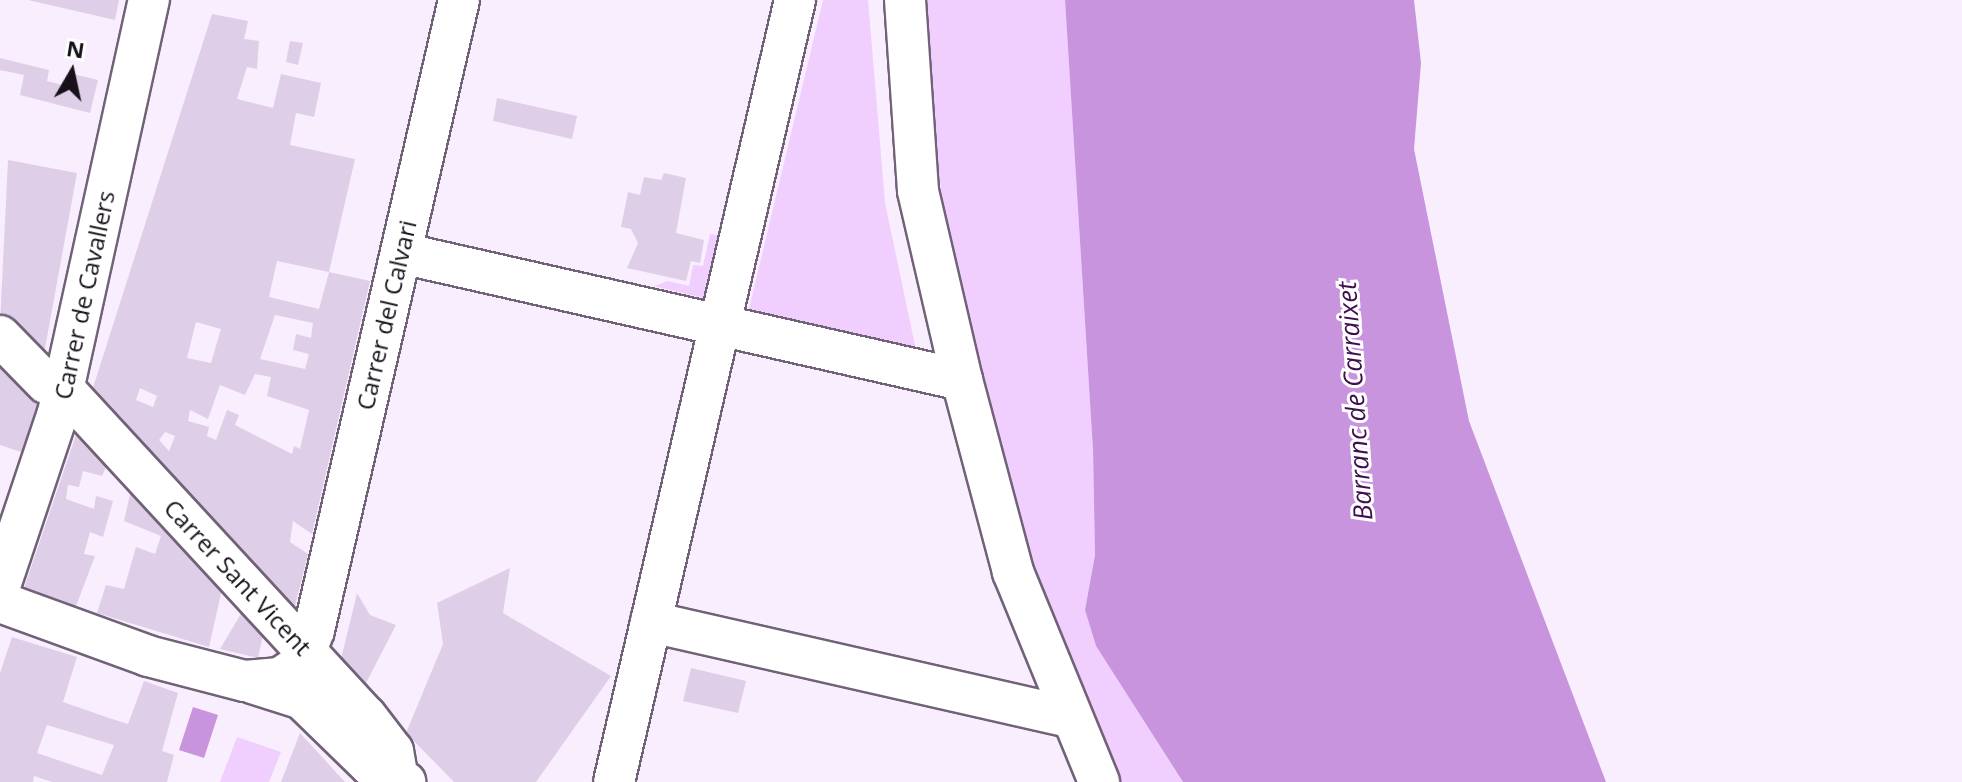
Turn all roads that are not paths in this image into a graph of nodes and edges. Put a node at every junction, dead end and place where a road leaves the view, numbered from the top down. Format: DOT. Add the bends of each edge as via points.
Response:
graph roads {
  1 [pos="149,0"];
  2 [pos="459,0"];
  3 [pos="795,0"];
  4 [pos="905,0"];
  5 [pos="401,253"];
  6 [pos="722,328"];
  7 [pos="0,336"];
  8 [pos="962,380"];
  9 [pos="54,386"];
  10 [pos="0,586"];
  11 [pos="0,602"];
  12 [pos="651,622"];
  13 [pos="310,641"];
  14 [pos="245,681"];
  15 [pos="1068,717"];
  16 [pos="401,778"];
  17 [pos="614,782"];
  18 [pos="1099,782"];
  1 -- 9 [label="street, Carrer de Cavallers"];
  2 -- 5 [label="street, Carrer del Calvari"];
  3 -- 6 [label="street"];
  4 -- 8 [label="street" via="918,191"];
  5 -- 6 [label="street"];
  5 -- 13 [label="street, Carrer del Calvari"];
  6 -- 8 [label="street"];
  6 -- 12 [label="street"];
  7 -- 9 [label="street, Carrer Sant Vicent"];
  8 -- 15 [label="street" via="1013,572"];
  9 -- 10 [label="street, Carrer de Cavallers"];
  9 -- 13 [label="street, Carrer Sant Vicent"];
  11 -- 14 [label="street, Carrer Sant Vicent" via="148,656"];
  12 -- 15 [label="street"];
  12 -- 17 [label="street"];
  13 -- 14 [label="street" via="290,674"];
  13 -- 16 [label="street, Carrer Sant Vicent" via="393,751"];
  14 -- 16 [label="street, Carrer Sant Vicent" via="302,699 371,766"];
  15 -- 18 [label="street"];
}
